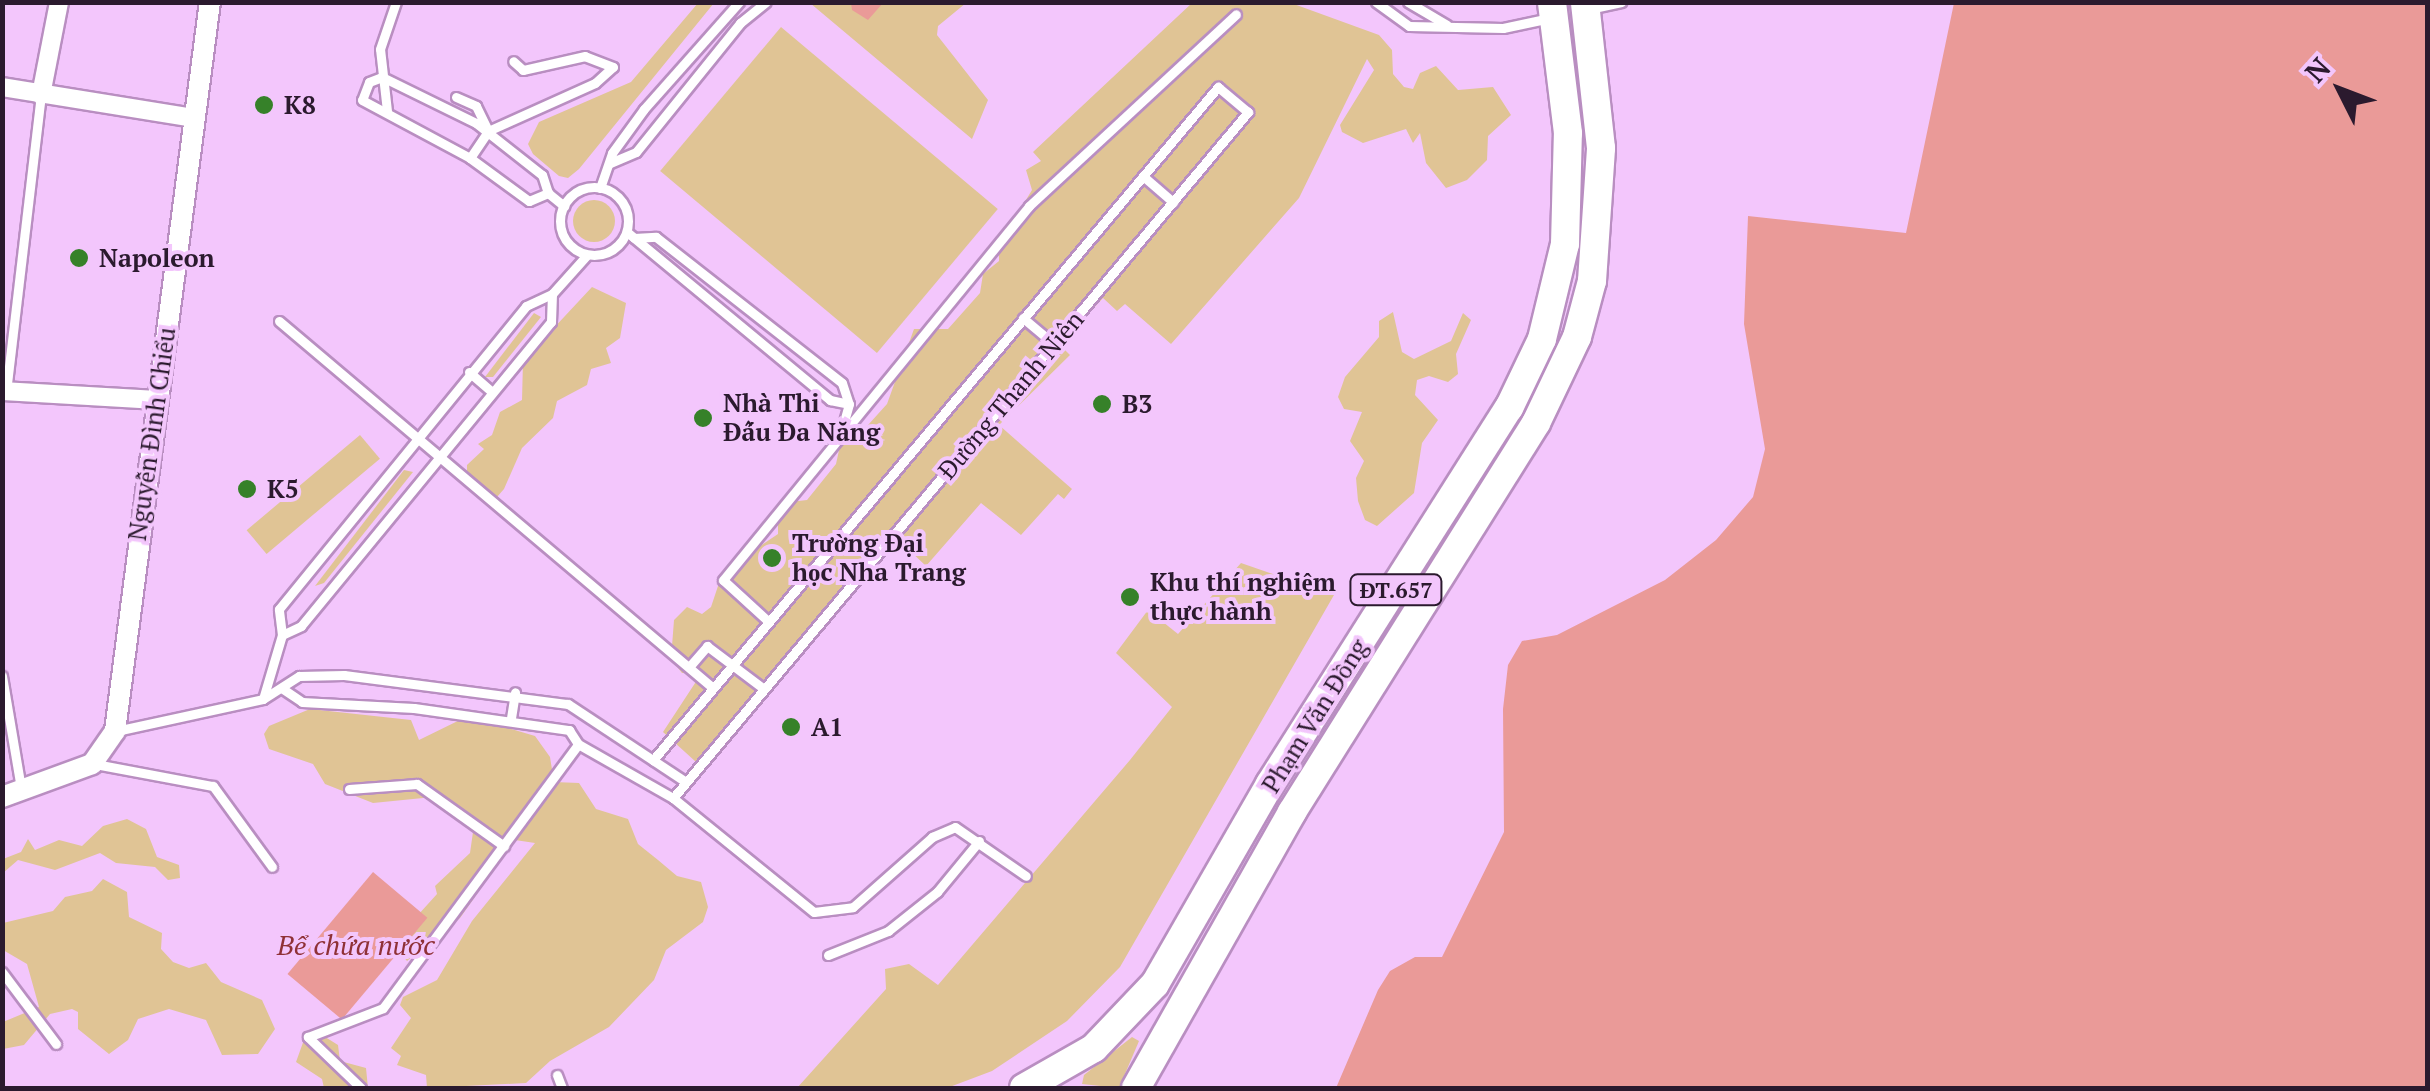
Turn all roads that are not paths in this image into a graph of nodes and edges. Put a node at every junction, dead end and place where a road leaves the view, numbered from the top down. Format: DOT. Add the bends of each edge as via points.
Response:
graph roads {
  1 [pos="60,2"];
  2 [pos="210,2"];
  3 [pos="396,2"];
  4 [pos="739,2"];
  5 [pos="766,2"];
  6 [pos="1376,2"];
  7 [pos="1408,2"];
  8 [pos="1621,2"];
  9 [pos="1586,6"];
  10 [pos="1554,10"];
  11 [pos="1236,14"];
  12 [pos="1454,28"];
  13 [pos="512,61"];
  14 [pos="382,78"];
  15 [pos="2,87"];
  16 [pos="41,94"];
  17 [pos="456,97"];
  18 [pos="387,110"];
  19 [pos="194,118"];
  20 [pos="488,131"];
  21 [pos="470,158"];
  22 [pos="610,162"];
  23 [pos="1143,176"];
  24 [pos="600,188"];
  25 [pos="548,193"];
  26 [pos="1173,202"];
  27 [pos="564,206"];
  28 [pos="631,235"];
  29 [pos="587,255"];
  30 [pos="552,294"];
  31 [pos="742,304"];
  32 [pos="732,316"];
  33 [pos="1023,318"];
  34 [pos="279,321"];
  35 [pos="1054,344"];
  36 [pos="469,372"];
  37 [pos="4,392"];
  38 [pos="492,392"];
  39 [pos="157,400"];
  40 [pos="849,404"];
  41 [pos="414,438"];
  42 [pos="840,439"];
  43 [pos="437,457"];
  44 [pos="769,622"];
  45 [pos="282,635"];
  46 [pos="689,667"];
  47 [pos="731,667"];
  48 [pos="2,676"];
  49 [pos="713,688"];
  50 [pos="283,689"];
  51 [pos="764,689"];
  52 [pos="515,692"];
  53 [pos="263,699"];
  54 [pos="584,711"];
  55 [pos="510,718"];
  56 [pos="569,730"];
  57 [pos="115,731"];
  58 [pos="578,744"];
  59 [pos="653,760"];
  60 [pos="92,764"];
  61 [pos="686,782"];
  62 [pos="349,789"];
  63 [pos="12,794"];
  64 [pos="673,798"];
  65 [pos="978,841"];
  66 [pos="504,846"];
  67 [pos="272,868"];
  68 [pos="1026,876"];
  69 [pos="1245,899"];
  70 [pos="828,955"];
  71 [pos="2,972"];
  72 [pos="56,1044"];
  73 [pos="557,1075"];
  74 [pos="360,1088"];
  75 [pos="562,1088"];
  76 [pos="1024,1088"];
  77 [pos="1065,1088"];
  78 [pos="1136,1088"];
  79 [pos="1150,1088"];
  1 -- 16 [label="street"];
  2 -- 19 [label="street, Nguyễn Đình Chiểu"];
  3 -- 14 [label="lane" via="380,49"];
  4 -- 22 [label="lane" via="644,108"];
  5 -- 22 [label="lane" via="740,23 636,152"];
  6 -- 12 [label="lane" via="1409,26"];
  7 -- 12 [label="lane"];
  8 -- 9 [label="lane"];
  9 -- 10 [label="main road"];
  9 -- 69 [label="main road, Phạm Văn Đồng / ĐT.657" via="1601,148 1592,281 1577,337 1536,424 1341,731"];
  10 -- 12 [label="lane"];
  10 -- 76 [label="main road, Phạm Văn Đồng / ĐT.657" via="1568,134 1564,244 1553,307 1509,408 1270,784 1155,984 1094,1048"];
  11 -- 42 [label="lane" via="1047,187"];
  13 -- 20 [label="lane" via="523,70 584,56 613,67 595,83"];
  14 -- 18 [label="lane"];
  14 -- 18 [label="lane" via="369,82 362,100"];
  14 -- 20 [label="lane"];
  15 -- 16 [label="street"];
  16 -- 19 [label="street"];
  16 -- 37 [label="lane"];
  17 -- 20 [label="lane" via="476,106"];
  18 -- 21 [label="lane"];
  19 -- 39 [label="street, Nguyễn Đình Chiểu"];
  20 -- 21 [label="lane"];
  20 -- 25 [label="lane" via="542,175"];
  21 -- 25 [label="lane" via="529,201"];
  22 -- 24 [label="lane"];
  23 -- 26 [label="lane"];
  23 -- 26 [label="lane, Đường Thanh Niên" via="1218,86 1248,112"];
  23 -- 33 [label="lane, Đường Thanh Niên"];
  24 -- 27 [label="lane" via="584,189"];
  24 -- 28 [label="lane" via="625,207"];
  25 -- 27 [label="lane"];
  26 -- 35 [label="lane, Đường Thanh Niên"];
  27 -- 29 [label="lane" via="567,241"];
  28 -- 29 [label="lane" via="615,249"];
  28 -- 31 [label="lane" via="656,237"];
  28 -- 32 [label="lane"];
  29 -- 30 [label="lane"];
  30 -- 36 [label="lane" via="526,306"];
  30 -- 38 [label="lane" via="551,322"];
  31 -- 32 [label="lane"];
  31 -- 40 [label="lane" via="842,382"];
  32 -- 40 [label="lane" via="830,400"];
  33 -- 35 [label="lane"];
  33 -- 44 [label="lane, Đường Thanh Niên"];
  34 -- 41 [label="lane"];
  35 -- 51 [label="lane, Đường Thanh Niên"];
  36 -- 38 [label="lane"];
  36 -- 41 [label="lane"];
  37 -- 39 [label="street"];
  38 -- 43 [label="lane"];
  39 -- 57 [label="street, Nguyễn Đình Chiểu"];
  40 -- 42 [label="lane"];
  41 -- 43 [label="lane"];
  41 -- 45 [label="lane" via="280,609"];
  42 -- 44 [label="lane" via="724,580"];
  43 -- 45 [label="lane" via="301,626"];
  43 -- 46 [label="lane"];
  44 -- 47 [label="lane, Đường Thanh Niên"];
  45 -- 53 [label="lane"];
  46 -- 47 [label="lane" via="707,646"];
  46 -- 49 [label="lane"];
  47 -- 49 [label="lane, Đường Thanh Niên"];
  47 -- 51 [label="lane"];
  48 -- 63 [label="lane"];
  49 -- 59 [label="lane, Đường Thanh Niên"];
  50 -- 52 [label="lane" via="299,676 344,675"];
  50 -- 53 [label="lane"];
  50 -- 55 [label="lane" via="302,702"];
  51 -- 61 [label="lane, Đường Thanh Niên"];
  52 -- 54 [label="lane"];
  52 -- 55 [label="lane"];
  53 -- 57 [label="lane"];
  54 -- 56 [label="lane"];
  54 -- 59 [label="lane"];
  55 -- 56 [label="lane"];
  56 -- 58 [label="lane"];
  57 -- 60 [label="street, Nguyễn Đình Chiểu"];
  58 -- 64 [label="lane"];
  58 -- 66 [label="lane"];
  59 -- 61 [label="lane"];
  60 -- 63 [label="street"];
  60 -- 67 [label="lane" via="213,786"];
  61 -- 64 [label="lane, Đường Thanh Niên"];
  62 -- 66 [label="lane" via="417,784"];
  64 -- 65 [label="lane" via="814,912 854,907 932,837 955,827"];
  65 -- 68 [label="lane"];
  65 -- 70 [label="lane" via="937,892 888,931"];
  66 -- 74 [label="lane" via="384,1008 308,1037"];
  69 -- 78 [label="main road, Phạm Văn Đồng / ĐT.657" via="1197,971"];
  69 -- 79 [label="main road"];
  71 -- 72 [label="lane"];
  73 -- 75 [label="lane"];
  76 -- 77 [label="main road, Phạm Văn Đồng / ĐT.657"];
}
